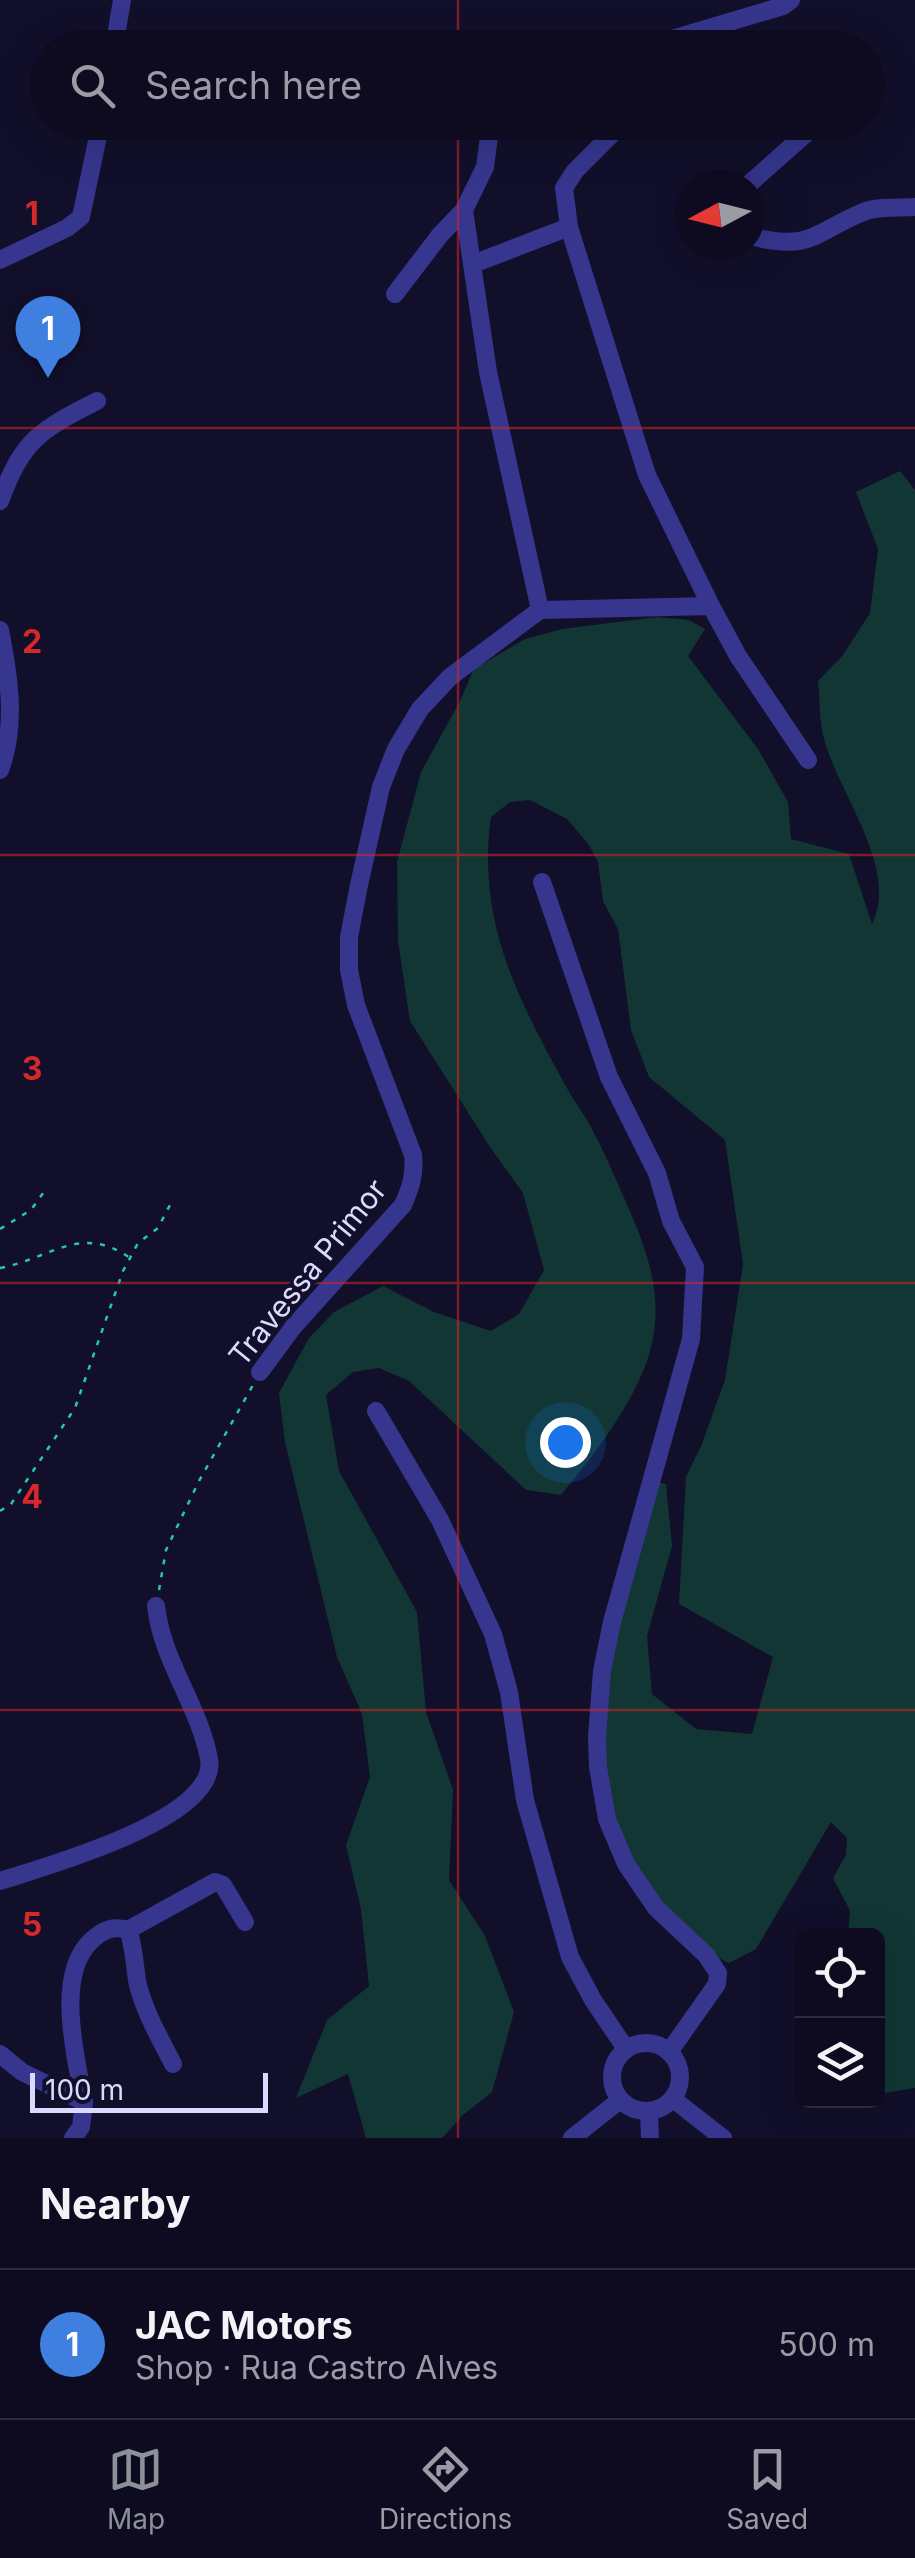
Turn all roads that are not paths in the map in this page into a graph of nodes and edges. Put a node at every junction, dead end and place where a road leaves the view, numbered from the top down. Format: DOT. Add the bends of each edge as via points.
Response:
graph roads {
  1 [pos="122,0"];
  2 [pos="787,3"];
  3 [pos="117,30"];
  4 [pos="700,30"];
  5 [pos="97,140"];
  6 [pos="490,140"];
  7 [pos="606,140"];
  8 [pos="799,140"];
  9 [pos="765,170"];
  10 [pos="915,207"];
  11 [pos="464,210"];
  12 [pos="569,227"];
  13 [pos="765,239"];
  14 [pos="0,260"];
  15 [pos="473,264"];
  16 [pos="395,294"];
  17 [pos="97,401"];
  18 [pos="0,501"];
  19 [pos="711,606"];
  20 [pos="540,610"];
  21 [pos="0,630"];
  22 [pos="808,760"];
  23 [pos="0,770"];
  24 [pos="542,882"];
  25 [pos="260,1372"];
  26 [pos="376,1411"];
  27 [pos="156,1606"];
  28 [pos="0,1881"];
  29 [pos="244,1922"];
  30 [pos="128,1930"];
  31 [pos="626,2048"];
  32 [pos="670,2052"];
  33 [pos="0,2054"];
  34 [pos="173,2064"];
  35 [pos="672,2099"];
  36 [pos="620,2100"];
  37 [pos="84,2102"];
  38 [pos="649,2112"];
  39 [pos="74,2138"];
  40 [pos="572,2138"];
  41 [pos="650,2138"];
  42 [pos="723,2138"];
  1 -- 3 [label="street"];
  2 -- 4 [label="street"];
  5 -- 14 [label="street" via="81,217"];
  6 -- 11 [label="street"];
  7 -- 12 [label="street" via="564,188"];
  8 -- 9 [label="street"];
  10 -- 13 [label="street" via="862,212 794,243"];
  11 -- 15 [label="street"];
  11 -- 16 [label="street"];
  12 -- 15 [label="street"];
  12 -- 19 [label="street" via="647,475"];
  15 -- 20 [label="street" via="488,372"];
  17 -- 18 [label="street" via="42,430 19,458"];
  19 -- 20 [label="street"];
  19 -- 22 [label="street"];
  20 -- 25 [label="street, Travessa Primor" via="420,709 381,786 349,970 415,1172 403,1205"];
  21 -- 23 [label="street" via="10,717"];
  24 -- 32 [label="street" via="608,1077 695,1267 690,1339 612,1622 597,1736 607,1819 626,1864 656,1908 718,1973"];
  26 -- 31 [label="street" via="440,1520 493,1634 525,1800 570,1957"];
  27 -- 28 [label="street" via="159,1632 210,1760 209,1774 162,1819"];
  29 -- 30 [label="street" via="223,1884 215,1882"];
  30 -- 34 [label="street" via="147,2013"];
  30 -- 37 [label="street" via="103,1930 78,1962 70,2000"];
  31 -- 32 [label="street" via="649,2043"];
  31 -- 36 [label="street" via="611,2078"];
  32 -- 35 [label="street" via="680,2076"];
  33 -- 37 [label="street"];
  35 -- 38 [label="street"];
  35 -- 42 [label="street"];
  36 -- 38 [label="street"];
  36 -- 40 [label="street"];
  37 -- 39 [label="street"];
  38 -- 41 [label="street"];
}
